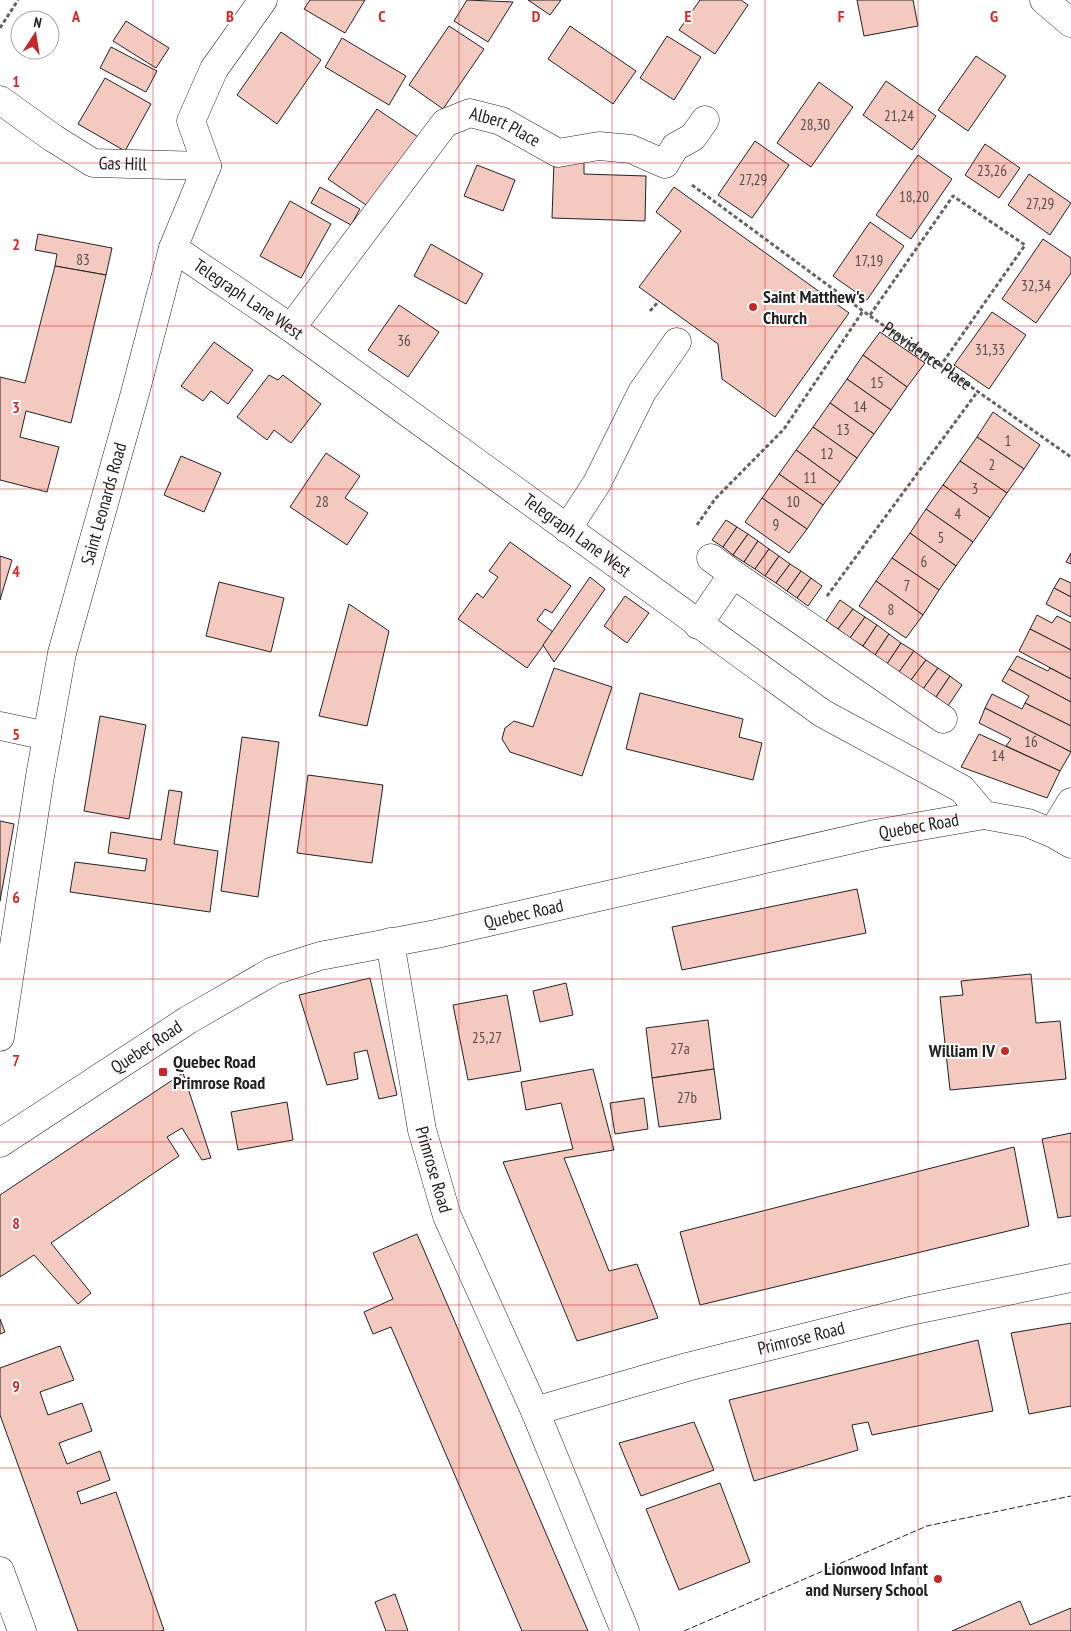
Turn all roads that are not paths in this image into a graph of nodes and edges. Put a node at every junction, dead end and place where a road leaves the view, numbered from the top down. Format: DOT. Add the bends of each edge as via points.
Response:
graph roads {
  1 [pos="263,0"];
  2 [pos="1044,0"];
  3 [pos="1071,23"];
  4 [pos="0,100"];
  5 [pos="705,120"];
  6 [pos="206,166"];
  7 [pos="173,248"];
  8 [pos="291,328"];
  9 [pos="677,342"];
  10 [pos="567,529"];
  11 [pos="711,558"];
  12 [pos="733,574"];
  13 [pos="698,625"];
  14 [pos="943,719"];
  15 [pos="0,726"];
  16 [pos="48,736"];
  17 [pos="1071,802"];
  18 [pos="984,815"];
  19 [pos="1062,838"];
  20 [pos="390,942"];
  21 [pos="0,1037"];
  22 [pos="0,1141"];
  23 [pos="1071,1278"];
  24 [pos="535,1411"];
  25 [pos="0,1571"];
  26 [pos="22,1631"];
  27 [pos="625,1631"];
  1 -- 6 [label="street" via="214,69 191,121"];
  2 -- 3 [label="street"];
  4 -- 6 [label="street, Gas Hill" via="93,163"];
  5 -- 8 [label="street, Albert Place" via="693,137 674,147 665,164 631,149 607,146 558,153 501,121 470,113 446,122"];
  6 -- 7 [label="street, Saint Leonards Road"];
  7 -- 8 [label="street, Telegraph Lane West"];
  7 -- 16 [label="street, Saint Leonards Road" via="62,653"];
  8 -- 10 [label="street, Telegraph Lane West"];
  9 -- 10 [label="street" via="642,392 597,483"];
  10 -- 13 [label="street, Telegraph Lane West"];
  11 -- 12 [label="street"];
  12 -- 13 [label="street"];
  12 -- 14 [label="street"];
  13 -- 18 [label="street, Telegraph Lane West" via="822,713 962,789"];
  15 -- 16 [label="street"];
  16 -- 21 [label="street, Saint Leonards Road"];
  17 -- 19 [label="street, Quebec Road"];
  18 -- 19 [label="street, Quebec Road" via="1028,823"];
  18 -- 20 [label="street, Quebec Road" via="739,863"];
  20 -- 22 [label="street, Quebec Road" via="320,956 274,971 188,1020"];
  20 -- 24 [label="street, Primrose Road" via="422,1130 447,1216"];
  23 -- 24 [label="street, Primrose Road" via="901,1313 687,1367"];
  24 -- 27 [label="street, Primrose Road"];
  25 -- 26 [label="street"];
}
